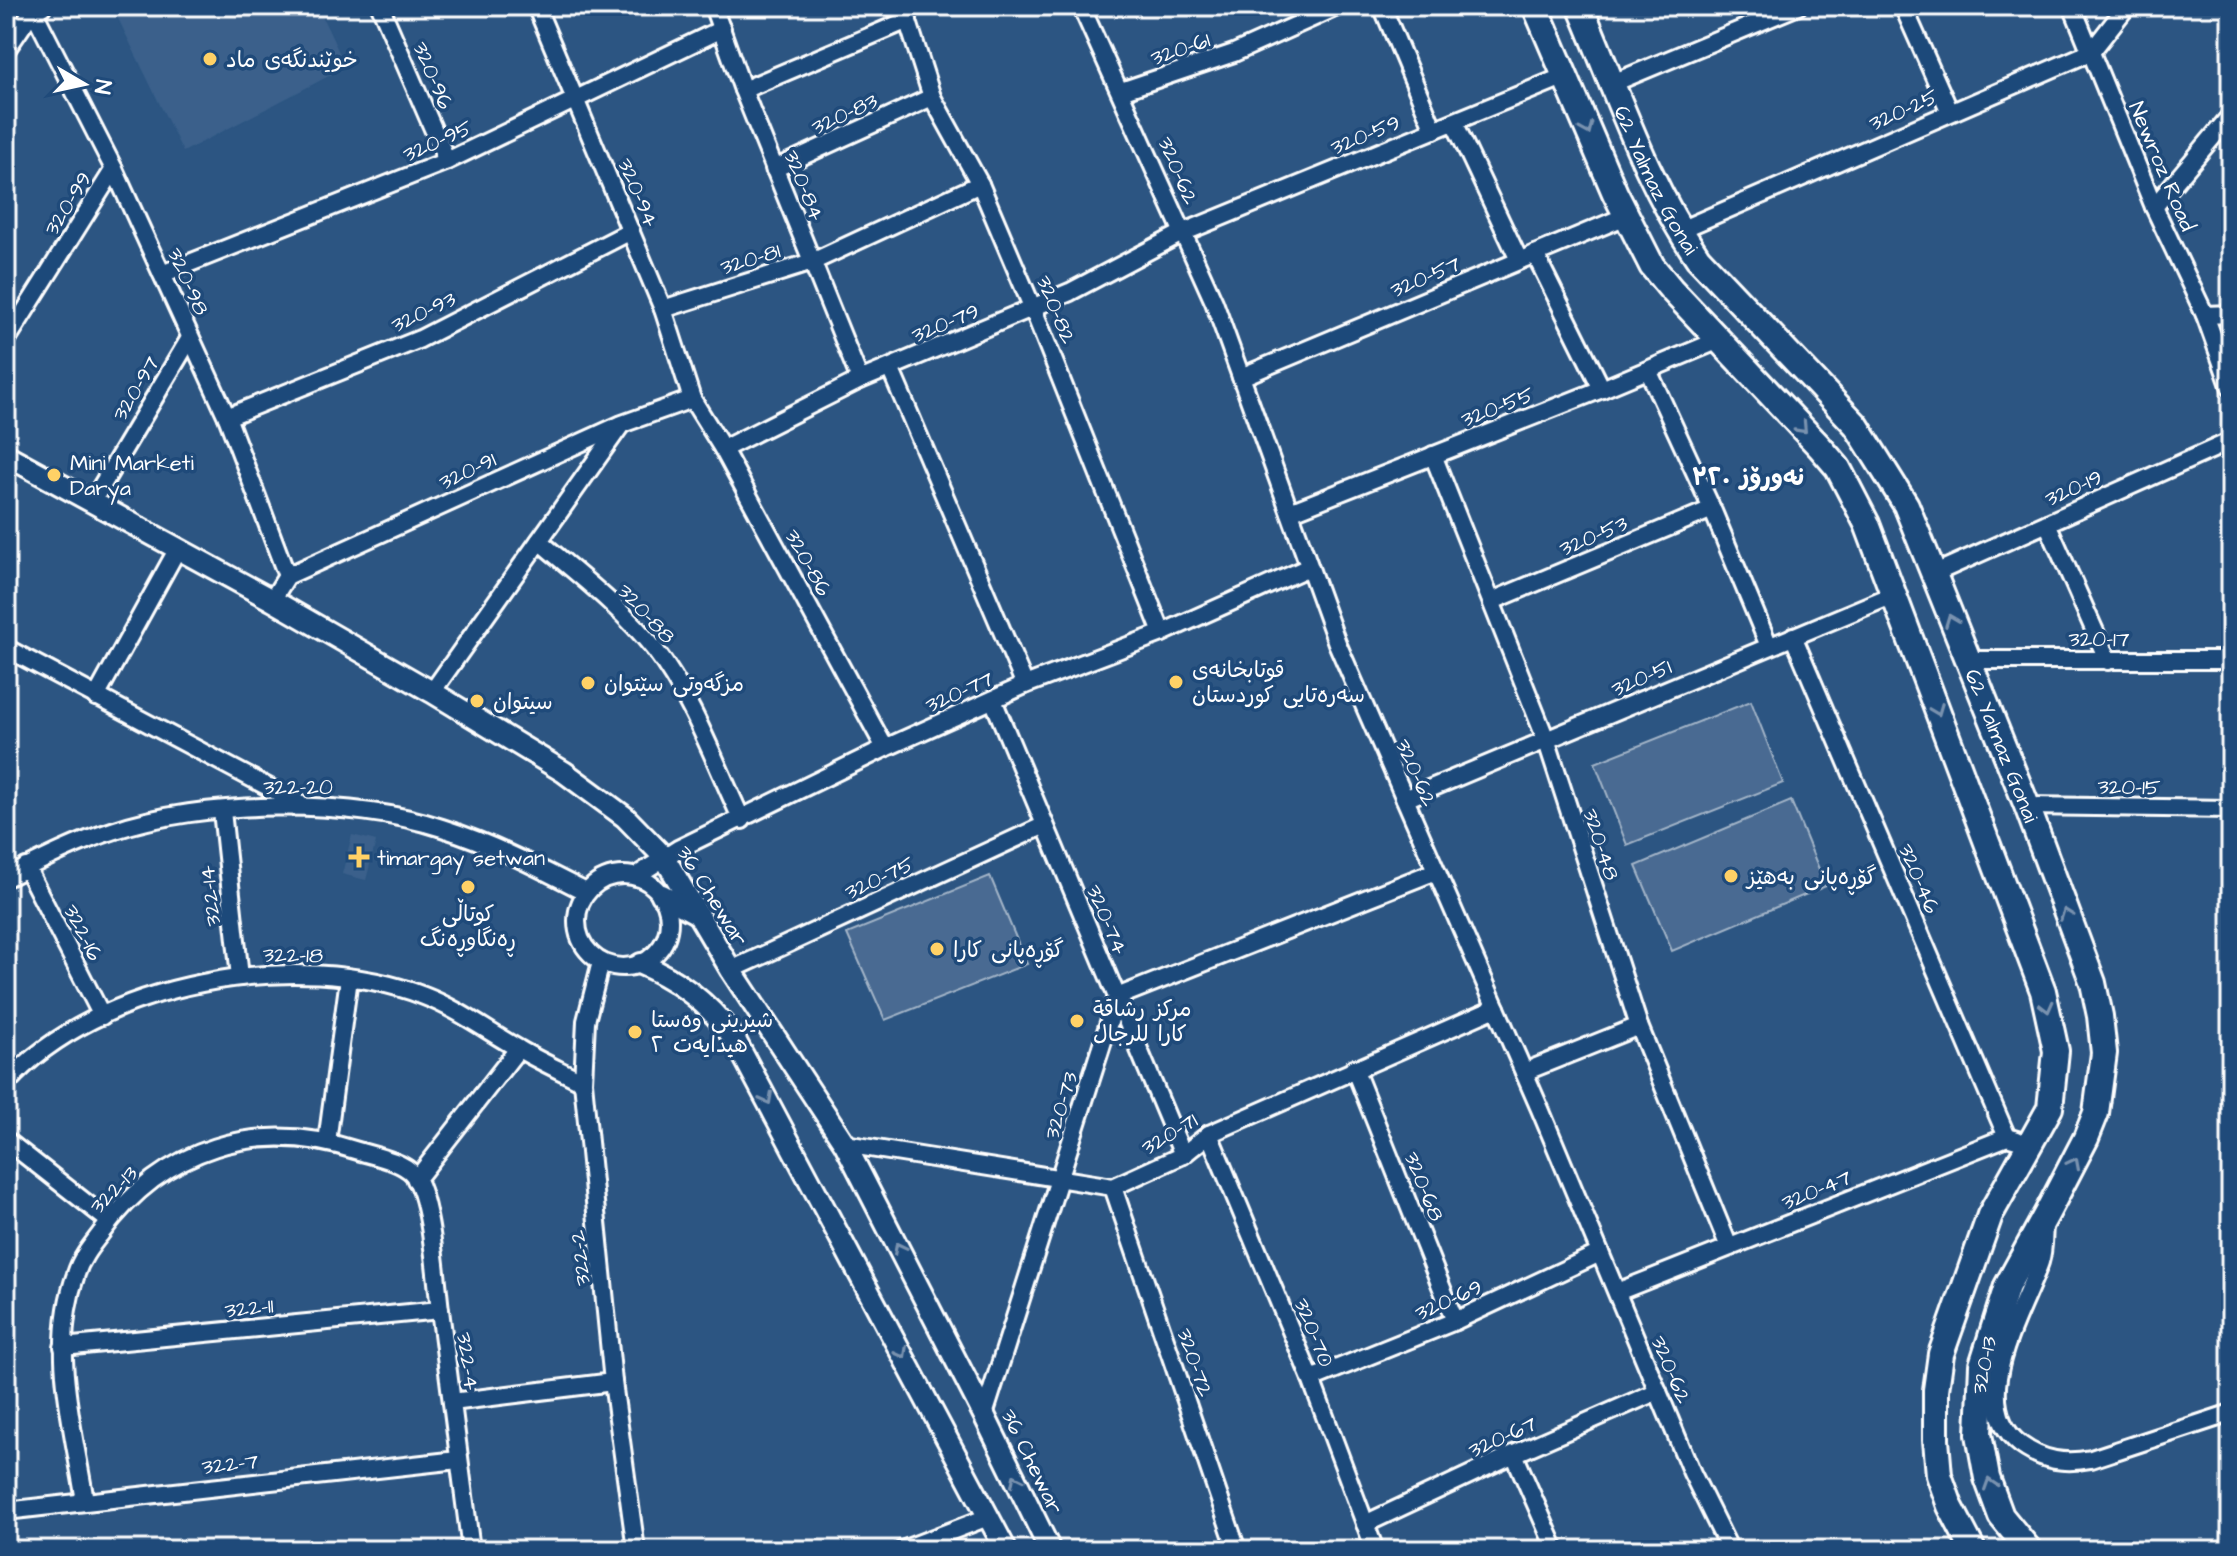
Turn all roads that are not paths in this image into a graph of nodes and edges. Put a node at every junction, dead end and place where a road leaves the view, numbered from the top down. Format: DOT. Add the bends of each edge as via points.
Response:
graph roads {
  1 [pos="380,6"];
  2 [pos="536,6"];
  3 [pos="713,6"];
  4 [pos="1081,6"];
  5 [pos="1339,6"];
  6 [pos="1382,6"];
  7 [pos="1535,6"];
  8 [pos="1580,6"];
  9 [pos="1798,6"];
  10 [pos="1903,6"];
  11 [pos="2072,6"];
  12 [pos="2127,6"];
  13 [pos="34,7"];
  14 [pos="906,13"];
  15 [pos="722,29"];
  16 [pos="6,50"];
  17 [pos="2091,52"];
  18 [pos="1565,76"];
  19 [pos="1613,83"];
  20 [pos="743,90"];
  21 [pos="1121,91"];
  22 [pos="932,97"];
  23 [pos="575,98"];
  24 [pos="1950,112"];
  25 [pos="2231,115"];
  26 [pos="1454,122"];
  27 [pos="1434,130"];
  28 [pos="447,161"];
  29 [pos="114,169"];
  30 [pos="774,169"];
  31 [pos="980,184"];
  32 [pos="2154,207"];
  33 [pos="1626,216"];
  34 [pos="1680,230"];
  35 [pos="631,231"];
  36 [pos="1182,233"];
  37 [pos="1527,257"];
  38 [pos="812,262"];
  39 [pos="162,274"];
  40 [pos="663,309"];
  41 [pos="1033,309"];
  42 [pos="2231,314"];
  43 [pos="2205,315"];
  44 [pos="190,338"];
  45 [pos="1719,340"];
  46 [pos="6,341"];
  47 [pos="1795,360"];
  48 [pos="890,368"];
  49 [pos="1648,370"];
  50 [pos="1241,377"];
  51 [pos="860,380"];
  52 [pos="2231,388"];
  53 [pos="1602,389"];
  54 [pos="1766,390"];
  55 [pos="692,399"];
  56 [pos="227,417"];
  57 [pos="622,424"];
  58 [pos="2231,441"];
  59 [pos="723,449"];
  60 [pos="6,455"];
  61 [pos="1433,455"];
  62 [pos="92,502"];
  63 [pos="1712,509"];
  64 [pos="1290,512"];
  65 [pos="2047,523"];
  66 [pos="539,541"];
  67 [pos="177,550"];
  68 [pos="1309,567"];
  69 [pos="1933,574"];
  70 [pos="287,576"];
  71 [pos="1893,595"];
  72 [pos="272,600"];
  73 [pos="1492,601"];
  74 [pos="1162,633"];
  75 [pos="1793,636"];
  76 [pos="1769,646"];
  77 [pos="6,648"];
  78 [pos="1966,660"];
  79 [pos="2231,660"];
  80 [pos="2108,661"];
  81 [pos="1025,685"];
  82 [pos="432,692"];
  83 [pos="96,697"];
  84 [pos="993,700"];
  85 [pos="1547,742"];
  86 [pos="885,748"];
  87 [pos="1405,799"];
  88 [pos="305,806"];
  89 [pos="2027,806"];
  90 [pos="2231,809"];
  91 [pos="222,811"];
  92 [pos="742,820"];
  93 [pos="1045,825"];
  94 [pos="664,857"];
  95 [pos="26,867"];
  96 [pos="1436,871"];
  97 [pos="636,876"];
  98 [pos="6,878"];
  99 [pos="586,892"];
  100 [pos="662,895"];
  101 [pos="698,914"];
  102 [pos="601,962"];
  103 [pos="641,964"];
  104 [pos="731,970"];
  105 [pos="240,977"];
  106 [pos="349,978"];
  107 [pos="1117,997"];
  108 [pos="1496,1008"];
  109 [pos="102,1016"];
  110 [pos="1639,1026"];
  111 [pos="518,1049"];
  112 [pos="1354,1068"];
  113 [pos="1524,1072"];
  114 [pos="583,1082"];
  115 [pos="6,1084"];
  116 [pos="1209,1134"];
  117 [pos="2007,1137"];
  118 [pos="6,1140"];
  119 [pos="327,1142"];
  120 [pos="845,1144"];
  121 [pos="2032,1144"];
  122 [pos="1183,1155"];
  123 [pos="416,1180"];
  124 [pos="1060,1180"];
  125 [pos="1113,1187"];
  126 [pos="2047,1213"];
  127 [pos="109,1221"];
  128 [pos="1729,1247"];
  129 [pos="1600,1253"];
  130 [pos="1617,1292"];
  131 [pos="440,1310"];
  132 [pos="1455,1321"];
  133 [pos="63,1347"];
  134 [pos="1311,1379"];
  135 [pos="613,1382"];
  136 [pos="1658,1391"];
  137 [pos="452,1402"];
  138 [pos="2231,1413"];
  139 [pos="984,1415"];
  140 [pos="1514,1454"];
  141 [pos="458,1460"];
  142 [pos="81,1501"];
  143 [pos="6,1511"];
  144 [pos="988,1517"];
  145 [pos="1365,1524"];
  146 [pos="471,1550"];
  147 [pos="636,1550"];
  148 [pos="902,1550"];
  149 [pos="1006,1550"];
  150 [pos="1050,1550"];
  151 [pos="1237,1550"];
  152 [pos="1375,1550"];
  153 [pos="1556,1550"];
  154 [pos="1730,1550"];
  155 [pos="1973,1550"];
  156 [pos="2029,1550"];
  1 -- 28 [label="street, 320-96"];
  2 -- 23 [label="street, 320-94"];
  3 -- 15 [label="street, 320-84"];
  4 -- 21 [label="street, 320-62"];
  5 -- 21 [label="street, 320-61" via="1234,53"];
  6 -- 27 [label="street"];
  7 -- 18 [label="main road, 62 Yalmaz Gonai"];
  8 -- 19 [label="main road, 62 Yalmaz Gonai"];
  9 -- 19 [label="street"];
  10 -- 24 [label="street"];
  11 -- 17 [label="street, Newroz Road"];
  12 -- 17 [label="street, 320-25"];
  13 -- 16 [label="street"];
  13 -- 29 [label="street, 320-98"];
  14 -- 20 [label="street"];
  14 -- 22 [label="street, 320-82"];
  15 -- 20 [label="street, 320-84"];
  15 -- 23 [label="street, 320-95"];
  17 -- 24 [label="street, 320-25"];
  17 -- 32 [label="street, Newroz Road"];
  18 -- 26 [label="street, 320-59"];
  18 -- 33 [label="main road, 62 Yalmaz Gonai, one-way"];
  19 -- 34 [label="main road, 62 Yalmaz Gonai"];
  20 -- 30 [label="street, 320-84"];
  21 -- 36 [label="street, 320-62"];
  22 -- 30 [label="street, 320-83"];
  22 -- 31 [label="street, 320-82"];
  23 -- 28 [label="street, 320-95"];
  23 -- 35 [label="street, 320-94"];
  24 -- 34 [label="street, 320-25"];
  25 -- 32 [label="street"];
  26 -- 27 [label="street, 320-59"];
  26 -- 37 [label="street"];
  27 -- 36 [label="street, 320-59"];
  28 -- 39 [label="street, 320-95"];
  29 -- 39 [label="street, 320-98"];
  29 -- 46 [label="street, 320-99"];
  30 -- 38 [label="street, 320-84"];
  31 -- 38 [label="street, 320-81"];
  31 -- 41 [label="street, 320-82"];
  32 -- 43 [label="street, Newroz Road"];
  33 -- 37 [label="street, 320-57"];
  33 -- 45 [label="main road, 62 Yalmaz Gonai" via="1652,266"];
  34 -- 47 [label="main road, 62 Yalmaz Gonai" via="1698,258"];
  35 -- 40 [label="street, 320-94"];
  35 -- 56 [label="street, 320-93" via="420,339"];
  36 -- 41 [label="street, 320-79"];
  36 -- 50 [label="street, 320-62"];
  37 -- 50 [label="street, 320-57"];
  37 -- 53 [label="street"];
  38 -- 40 [label="street, 320-81"];
  38 -- 51 [label="street, 320-84"];
  39 -- 44 [label="street, 320-98"];
  40 -- 55 [label="street, 320-94"];
  41 -- 48 [label="street, 320-79"];
  41 -- 74 [label="street, 320-82"];
  42 -- 43 [label="street"];
  43 -- 52 [label="street, Newroz Road"];
  44 -- 56 [label="street, 320-98"];
  44 -- 62 [label="street, 320-97"];
  45 -- 49 [label="street, 320-55"];
  45 -- 54 [label="main road, 62 Yalmaz Gonai"];
  47 -- 54 [label="main road"];
  47 -- 69 [label="main road, 62 Yalmaz Gonai" via="1856,425 1906,505"];
  48 -- 51 [label="street, 320-79"];
  48 -- 81 [label="street"];
  49 -- 53 [label="street, 320-55"];
  49 -- 63 [label="street"];
  50 -- 64 [label="street, 320-62"];
  51 -- 59 [label="street, 320-79"];
  53 -- 61 [label="street, 320-55"];
  54 -- 71 [label="main road, 62 Yalmaz Gonai, one-way" via="1838,468 1867,524"];
  55 -- 57 [label="street, 320-91"];
  55 -- 59 [label="street, 320-86"];
  56 -- 70 [label="street, 320-98"];
  57 -- 66 [label="street"];
  57 -- 70 [label="street, 320-91"];
  58 -- 65 [label="street, 320-19"];
  59 -- 86 [label="street, 320-86"];
  60 -- 62 [label="street, 36 Chewar"];
  61 -- 64 [label="street, 320-55"];
  61 -- 73 [label="street, 320-48"];
  62 -- 67 [label="street, 36 Chewar"];
  63 -- 73 [label="street, 320-53"];
  63 -- 76 [label="street"];
  64 -- 68 [label="street, 320-62"];
  65 -- 69 [label="street, 320-19"];
  65 -- 80 [label="street"];
  66 -- 82 [label="street"];
  66 -- 92 [label="street, 320-88" via="627,617 657,652"];
  67 -- 72 [label="street, 36 Chewar"];
  67 -- 83 [label="street"];
  68 -- 74 [label="street, 320-77"];
  68 -- 87 [label="street, 320-62"];
  78 -- 69 [label="main road, 62 Yalmaz Gonai, one-way"];
  70 -- 72 [label="street"];
  71 -- 75 [label="street, 320-51"];
  71 -- 121 [label="main road, 62 Yalmaz Gonai, one-way" via="2043,991 2056,1051 2055,1078 2050,1108"];
  72 -- 82 [label="street, 36 Chewar"];
  73 -- 85 [label="street, 320-48"];
  74 -- 81 [label="street, 320-77"];
  75 -- 76 [label="street, 320-51"];
  75 -- 117 [label="street, 320-46"];
  76 -- 85 [label="street, 320-51"];
  77 -- 83 [label="street"];
  78 -- 80 [label="street, 320-17"];
  78 -- 89 [label="main road, 62 Yalmaz Gonai"];
  79 -- 80 [label="street, 320-17"];
  81 -- 84 [label="street, 320-77"];
  82 -- 94 [label="street, 36 Chewar" via="564,772 625,817"];
  83 -- 88 [label="street"];
  84 -- 86 [label="street, 320-77"];
  84 -- 93 [label="street, 320-74"];
  85 -- 87 [label="street, 320-51"];
  85 -- 110 [label="street, 320-48"];
  86 -- 92 [label="street, 320-77"];
  87 -- 96 [label="street, 320-62"];
  88 -- 91 [label="street, 322-20"];
  88 -- 99 [label="street, 322-20" via="350,808 441,827 505,851"];
  89 -- 90 [label="street, 320-15"];
  126 -- 89 [label="main road, 62 Yalmaz Gonai, one-way" via="2096,1113 2104,1053 2093,983"];
  91 -- 95 [label="street, 322-20" via="112,830"];
  91 -- 105 [label="street, 322-14"];
  92 -- 94 [label="street, 320-77"];
  93 -- 104 [label="street, 320-75"];
  93 -- 107 [label="street, 320-74"];
  94 -- 97 [label="street, 320-77"];
  94 -- 101 [label="street, 36 Chewar"];
  95 -- 98 [label="street, 322-20"];
  95 -- 109 [label="street, 322-16"];
  96 -- 107 [label="street"];
  96 -- 108 [label="street, 320-62"];
  97 -- 99 [label="street" via="609,876"];
  97 -- 100 [label="street"];
  99 -- 102 [label="street" via="578,931"];
  100 -- 101 [label="street"];
  100 -- 103 [label="street" via="668,910 665,942"];
  101 -- 104 [label="street, 36 Chewar"];
  102 -- 103 [label="street" via="614,967"];
  102 -- 114 [label="street, 322-2" via="586,1021"];
  103 -- 144 [label="street, one-way" via="695,994 735,1040"];
  104 -- 120 [label="street, 36 Chewar"];
  105 -- 106 [label="street, 322-18" via="302,973"];
  105 -- 109 [label="street, 322-18" via="174,991"];
  106 -- 111 [label="street, 322-18" via="425,996"];
  106 -- 119 [label="street"];
  107 -- 122 [label="street, 320-74"];
  107 -- 124 [label="street, 320-73"];
  108 -- 112 [label="street, 320-71"];
  108 -- 113 [label="street, 320-62"];
  109 -- 115 [label="street, 322-18" via="55,1042"];
  110 -- 113 [label="street"];
  110 -- 128 [label="street, 320-48"];
  111 -- 114 [label="street, 322-18"];
  111 -- 123 [label="street"];
  112 -- 116 [label="street, 320-71"];
  112 -- 132 [label="street, 320-68"];
  113 -- 129 [label="street, 320-62"];
  114 -- 135 [label="street, 322-2"];
  116 -- 122 [label="street, 320-71"];
  116 -- 134 [label="street, 320-70"];
  117 -- 121 [label="street"];
  117 -- 128 [label="street, 320-47"];
  118 -- 127 [label="street"];
  119 -- 123 [label="street, 322-13" via="386,1160 411,1171"];
  119 -- 127 [label="street, 322-13" via="250,1138 197,1152 146,1185"];
  120 -- 124 [label="street"];
  139 -- 120 [label="street, 36 Chewar, one-way"];
  121 -- 155 [label="main road, 62 Yalmaz Gonai" via="1990,1215 1941,1354 1936,1390 1939,1475"];
  122 -- 125 [label="street, 320-71"];
  123 -- 131 [label="street, 322-4"];
  124 -- 125 [label="street"];
  124 -- 139 [label="street, 320-73"];
  125 -- 151 [label="street, 320-72"];
  126 -- 138 [label="street, 320-13" via="2040,1261 2016,1317 1997,1389 1998,1414 2016,1441 2043,1458 2075,1462"];
  156 -- 126 [label="main road, 62 Yalmaz Gonai, one-way" via="2001,1516 1987,1478 1979,1434 1982,1365 2007,1286"];
  127 -- 133 [label="street, 322-13" via="76,1273"];
  128 -- 130 [label="street, 320-47"];
  129 -- 130 [label="street, 320-62"];
  129 -- 132 [label="street, 320-69"];
  130 -- 136 [label="street, 320-62"];
  131 -- 133 [label="street, 322-11"];
  131 -- 137 [label="street, 322-4"];
  132 -- 134 [label="street, 320-69"];
  133 -- 142 [label="street, 322-13"];
  134 -- 145 [label="street, 320-70"];
  135 -- 137 [label="street"];
  135 -- 147 [label="street, 322-2"];
  136 -- 140 [label="street, 320-67"];
  136 -- 154 [label="street, 320-62"];
  137 -- 141 [label="street, 322-4"];
  150 -- 139 [label="street, 36 Chewar, one-way"];
  140 -- 145 [label="street, 320-67"];
  140 -- 153 [label="street"];
  141 -- 142 [label="street, 322-7"];
  141 -- 146 [label="street, 322-4"];
  142 -- 143 [label="street, 322-7"];
  144 -- 148 [label="street"];
  144 -- 149 [label="street"];
  145 -- 152 [label="street, 320-70"];
}
